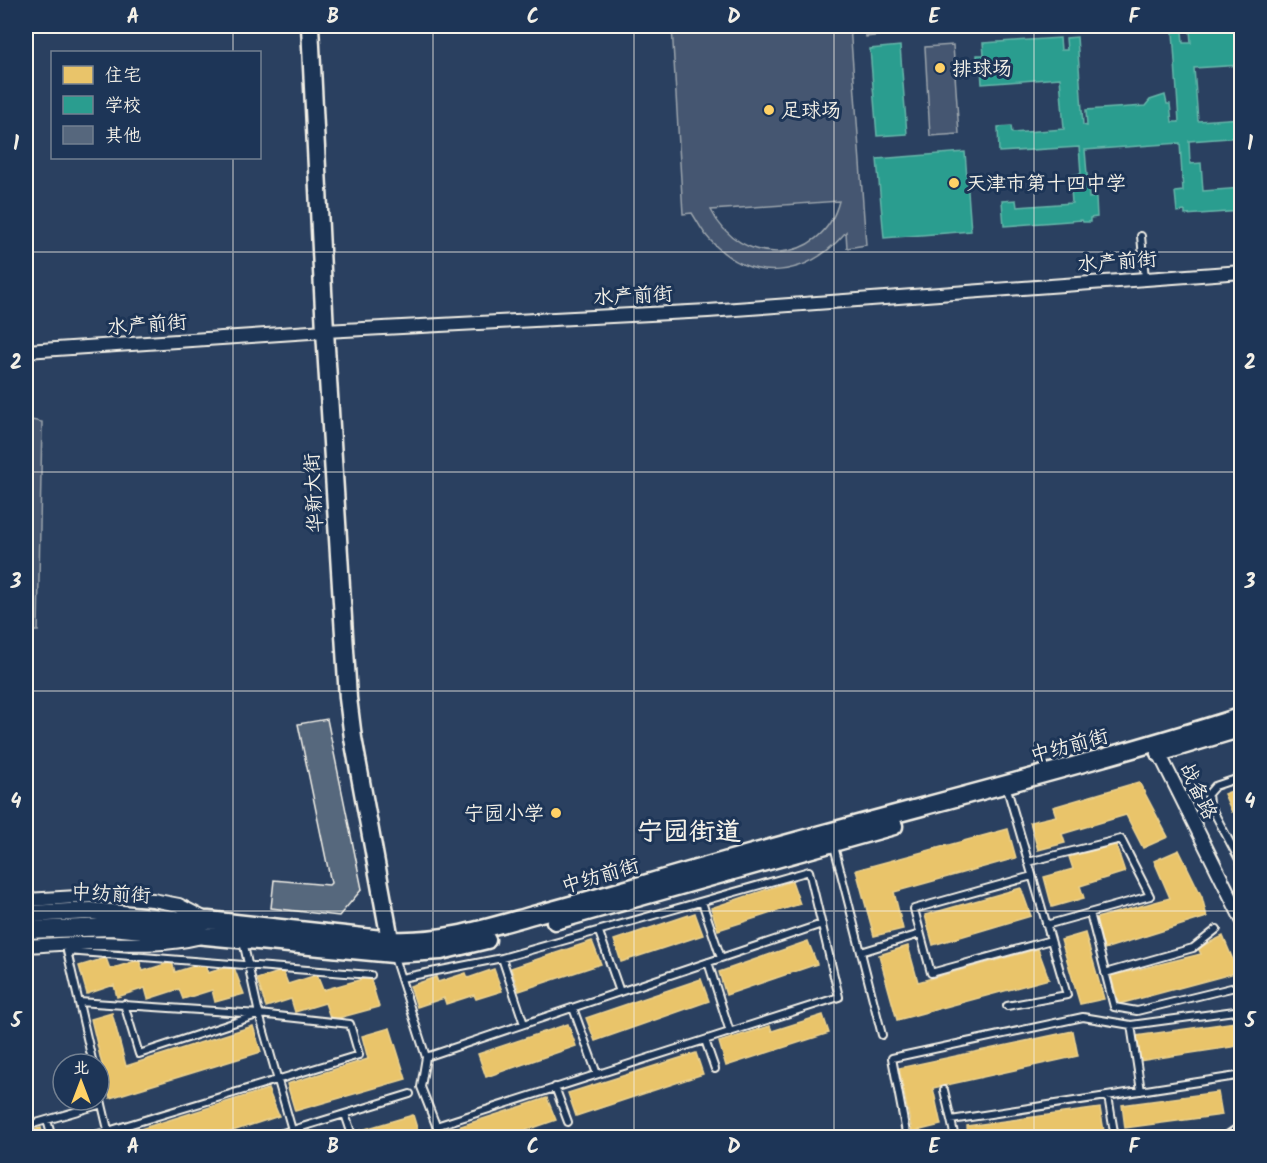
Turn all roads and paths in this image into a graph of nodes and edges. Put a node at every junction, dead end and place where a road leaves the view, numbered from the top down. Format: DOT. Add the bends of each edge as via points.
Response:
graph roads {
  1 [pos="310,26"];
  2 [pos="1141,236"];
  3 [pos="1242,272"];
  4 [pos="1145,278"];
  5 [pos="325,331"];
  6 [pos="26,351"];
  7 [pos="1242,716"];
  8 [pos="1242,728"];
  9 [pos="1157,748"];
  10 [pos="1242,777"];
  11 [pos="1007,789"];
  12 [pos="831,836"];
  13 [pos="1028,862"];
  14 [pos="1242,865"];
  15 [pos="1032,876"];
  16 [pos="26,900"];
  17 [pos="702,902"];
  18 [pos="1090,913"];
  19 [pos="26,914"];
  20 [pos="208,920"];
  21 [pos="1242,920"];
  22 [pos="822,924"];
  23 [pos="1046,925"];
  24 [pos="1217,928"];
  25 [pos="26,930"];
  26 [pos="599,932"];
  27 [pos="920,934"];
  28 [pos="205,936"];
  29 [pos="243,940"];
  30 [pos="1051,940"];
  31 [pos="26,946"];
  32 [pos="392,947"];
  33 [pos="861,952"];
  34 [pos="502,958"];
  35 [pos="721,958"];
  36 [pos="708,962"];
  37 [pos="248,966"];
  38 [pos="1105,973"];
  39 [pos="371,975"];
  40 [pos="401,978"];
  41 [pos="1235,987"];
  42 [pos="620,992"];
  43 [pos="79,1002"];
  44 [pos="124,1004"];
  45 [pos="1007,1006"];
  46 [pos="573,1008"];
  47 [pos="1242,1010"];
  48 [pos="259,1014"];
  49 [pos="524,1024"];
  50 [pos="1131,1025"];
  51 [pos="730,1032"];
  52 [pos="882,1035"];
  53 [pos="705,1040"];
  54 [pos="90,1052"];
  55 [pos="426,1057"];
  56 [pos="715,1070"];
  57 [pos="597,1074"];
  58 [pos="1242,1077"];
  59 [pos="278,1080"];
  60 [pos="555,1087"];
  61 [pos="945,1090"];
  62 [pos="1141,1091"];
  63 [pos="410,1094"];
  64 [pos="1108,1096"];
  65 [pos="74,1112"];
  66 [pos="104,1112"];
  67 [pos="345,1114"];
  68 [pos="47,1120"];
  69 [pos="951,1120"];
  70 [pos="568,1122"];
  71 [pos="1242,1125"];
  72 [pos="26,1126"];
  73 [pos="436,1126"];
  74 [pos="292,1130"];
  75 [pos="109,1134"];
  76 [pos="52,1137"];
  77 [pos="86,1137"];
  78 [pos="266,1137"];
  79 [pos="353,1137"];
  80 [pos="441,1137"];
  81 [pos="907,1137"];
  82 [pos="955,1137"];
  83 [pos="1115,1137"];
  84 [pos="1223,1137"];
  1 -- 5 [label="street, 华新大街"];
  2 -- 4 [label="lane"];
  3 -- 4 [label="street, 水产前街"];
  4 -- 5 [label="street, 水产前街" via="708,311"];
  5 -- 6 [label="street, 水产前街"];
  5 -- 32 [label="street, 华新大街" via="348,698"];
  7 -- 9 [label="street, 中纺前街"];
  8 -- 9 [label="street"];
  9 -- 11 [label="street, 中纺前街"];
  9 -- 21 [label="street, 战备路"];
  10 -- 14 [label="lane" via="1215,786 1208,794"];
  11 -- 12 [label="street, 中纺前街"];
  11 -- 13 [label="lane"];
  12 -- 32 [label="street, 中纺前街" via="468,933"];
  12 -- 33 [label="lane"];
  13 -- 15 [label="lane"];
  13 -- 18 [label="lane" via="1121,839 1150,896"];
  15 -- 23 [label="lane"];
  15 -- 27 [label="lane" via="914,909"];
  16 -- 20 [label="street" via="95,896 153,900 179,905"];
  17 -- 22 [label="lane" via="809,871"];
  17 -- 26 [label="lane"];
  17 -- 35 [label="lane"];
  18 -- 23 [label="lane"];
  18 -- 38 [label="lane"];
  19 -- 20 [label="street, 中纺前街" via="91,911"];
  20 -- 32 [label="street, 中纺前街"];
  22 -- 35 [label="lane"];
  22 -- 51 [label="lane" via="839,997"];
  23 -- 30 [label="lane"];
  24 -- 38 [label="lane" via="1193,948"];
  25 -- 28 [label="street" via="111,927"];
  26 -- 34 [label="lane"];
  26 -- 42 [label="lane"];
  27 -- 30 [label="lane" via="931,973"];
  27 -- 33 [label="lane"];
  28 -- 29 [label="street"];
  28 -- 31 [label="street" via="175,944"];
  29 -- 32 [label="street"];
  29 -- 37 [label="lane"];
  30 -- 45 [label="lane" via="1067,995"];
  32 -- 40 [label="lane"];
  33 -- 52 [label="lane"];
  34 -- 40 [label="lane"];
  34 -- 49 [label="lane"];
  35 -- 36 [label="lane"];
  36 -- 42 [label="lane"];
  36 -- 51 [label="lane"];
  37 -- 39 [label="lane"];
  37 -- 43 [label="lane" via="67,951"];
  37 -- 48 [label="lane"];
  38 -- 41 [label="lane" via="1114,1007 1137,1011"];
  40 -- 55 [label="lane"];
  42 -- 46 [label="lane"];
  43 -- 44 [label="lane"];
  43 -- 54 [label="lane"];
  44 -- 48 [label="lane"];
  44 -- 48 [label="lane" via="138,1054"];
  46 -- 49 [label="lane"];
  46 -- 57 [label="lane"];
  47 -- 50 [label="lane"];
  48 -- 59 [label="lane"];
  48 -- 59 [label="lane" via="350,1024 359,1055"];
  49 -- 55 [label="lane"];
  50 -- 62 [label="lane"];
  50 -- 81 [label="lane" via="1083,1017 892,1058"];
  51 -- 53 [label="lane"];
  53 -- 56 [label="lane"];
  53 -- 57 [label="lane"];
  55 -- 73 [label="lane" via="421,1087"];
  57 -- 60 [label="lane"];
  58 -- 62 [label="lane"];
  59 -- 74 [label="lane"];
  59 -- 75 [label="lane"];
  60 -- 70 [label="lane"];
  60 -- 73 [label="lane"];
  61 -- 69 [label="lane"];
  62 -- 64 [label="lane"];
  63 -- 67 [label="lane"];
  64 -- 69 [label="lane"];
  64 -- 83 [label="lane"];
  65 -- 68 [label="lane"];
  66 -- 75 [label="lane"];
  67 -- 74 [label="lane"];
  67 -- 79 [label="lane"];
  68 -- 72 [label="lane"];
  68 -- 76 [label="lane"];
  69 -- 82 [label="lane"];
  71 -- 84 [label="lane"];
  73 -- 80 [label="lane"];
  74 -- 78 [label="lane"];
  75 -- 77 [label="lane"];
}
